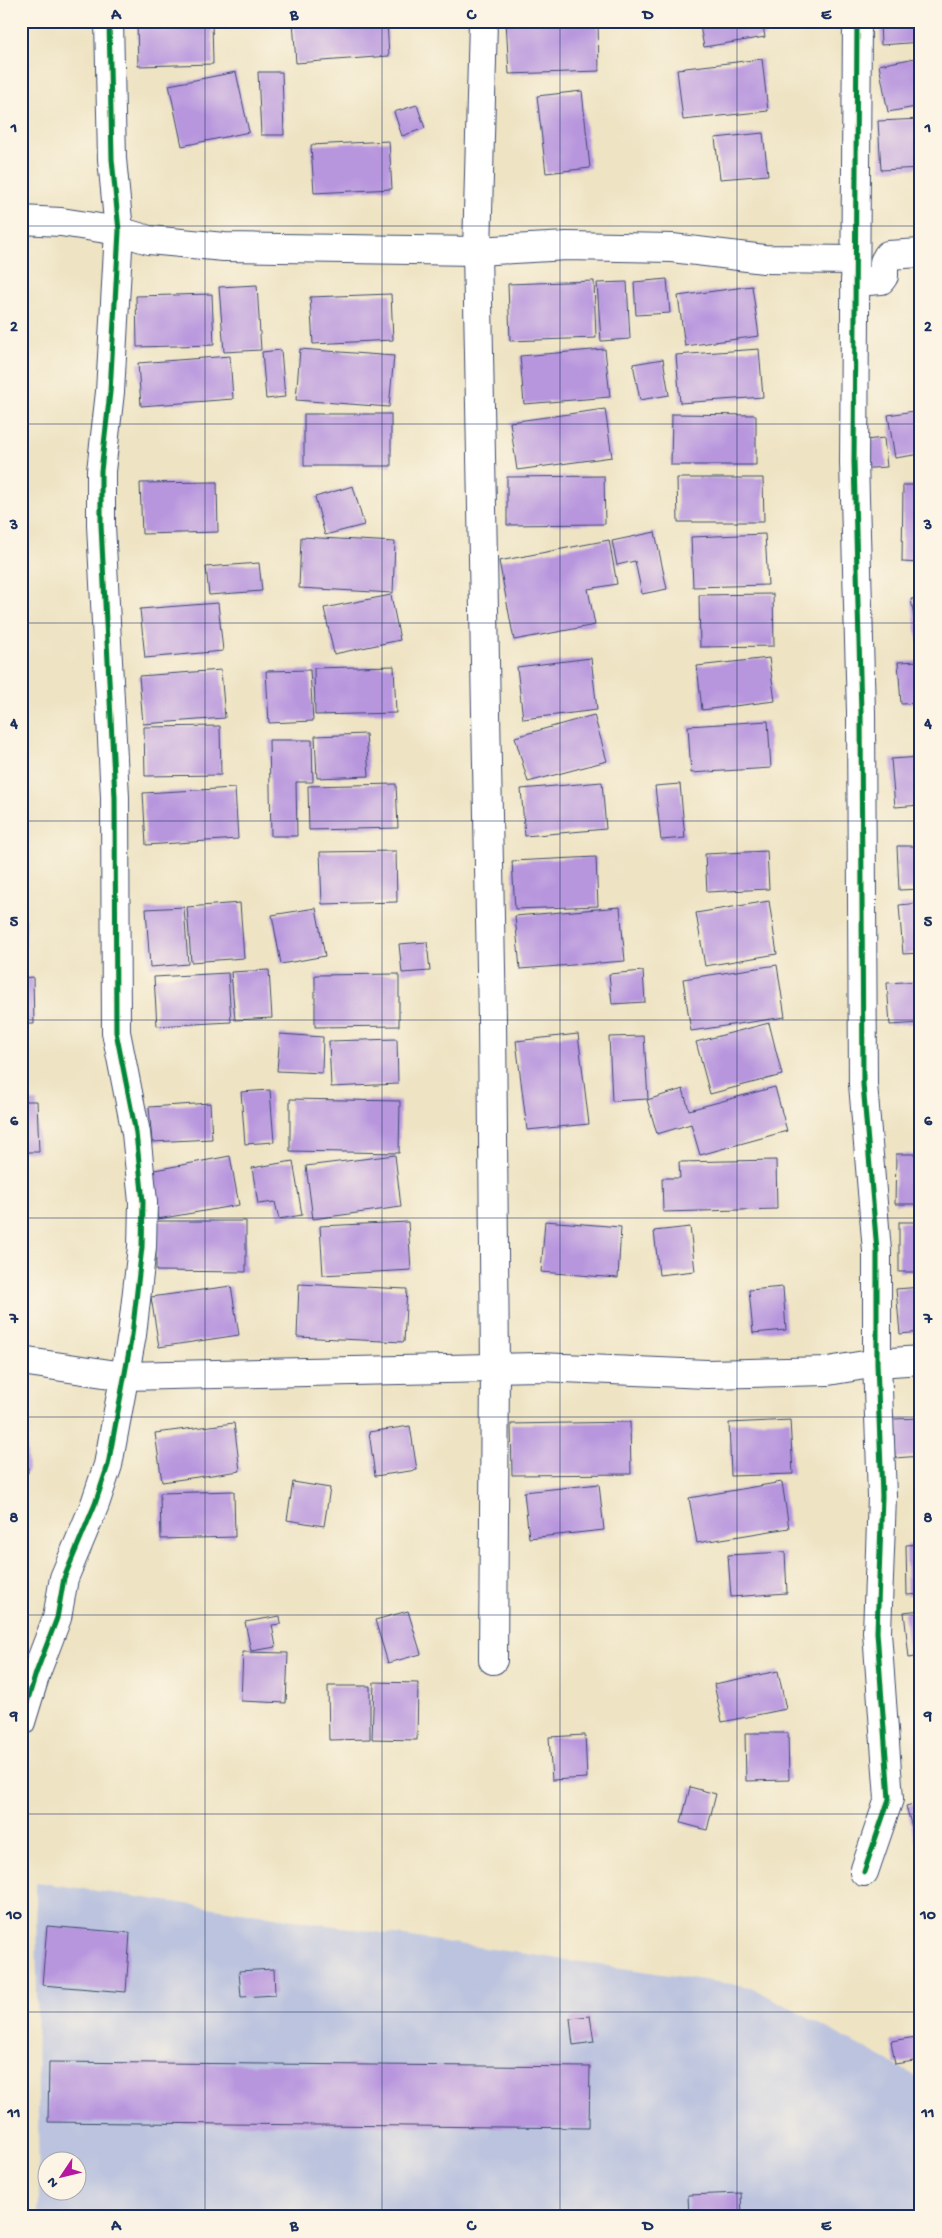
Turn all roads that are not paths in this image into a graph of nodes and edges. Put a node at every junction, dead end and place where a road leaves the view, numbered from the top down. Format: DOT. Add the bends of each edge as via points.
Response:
graph roads {
  1 [pos="110,21"];
  2 [pos="483,21"];
  3 [pos="857,21"];
  4 [pos="21,220"];
  5 [pos="119,231"];
  6 [pos="478,251"];
  7 [pos="921,252"];
  8 [pos="855,271"];
  9 [pos="921,1360"];
  10 [pos="21,1361"];
  11 [pos="877,1363"];
  12 [pos="496,1368"];
  13 [pos="124,1376"];
  14 [pos="493,1660"];
  15 [pos="21,1722"];
  16 [pos="864,1872"];
  1 -- 5 [label="street" via="112,159"];
  2 -- 6 [label="street"];
  3 -- 8 [label="street"];
  4 -- 5 [label="street"];
  5 -- 6 [label="street" via="149,240 224,247"];
  5 -- 13 [label="street" via="101,525 115,797 116,1032 136,1133 143,1202 142,1247"];
  6 -- 8 [label="street" via="567,246 663,248"];
  6 -- 12 [label="street"];
  7 -- 8 [label="street" via="888,255 884,262 884,276 880,280"];
  8 -- 11 [label="street" via="854,462 861,712 863,1084 877,1252"];
  9 -- 11 [label="street"];
  10 -- 13 [label="street"];
  11 -- 12 [label="street" via="828,1371 707,1374"];
  11 -- 16 [label="street" via="882,1496 877,1632 889,1799"];
  12 -- 13 [label="street"];
  12 -- 14 [label="street"];
  13 -- 15 [label="street" via="108,1465 64,1578 57,1618"];
}
